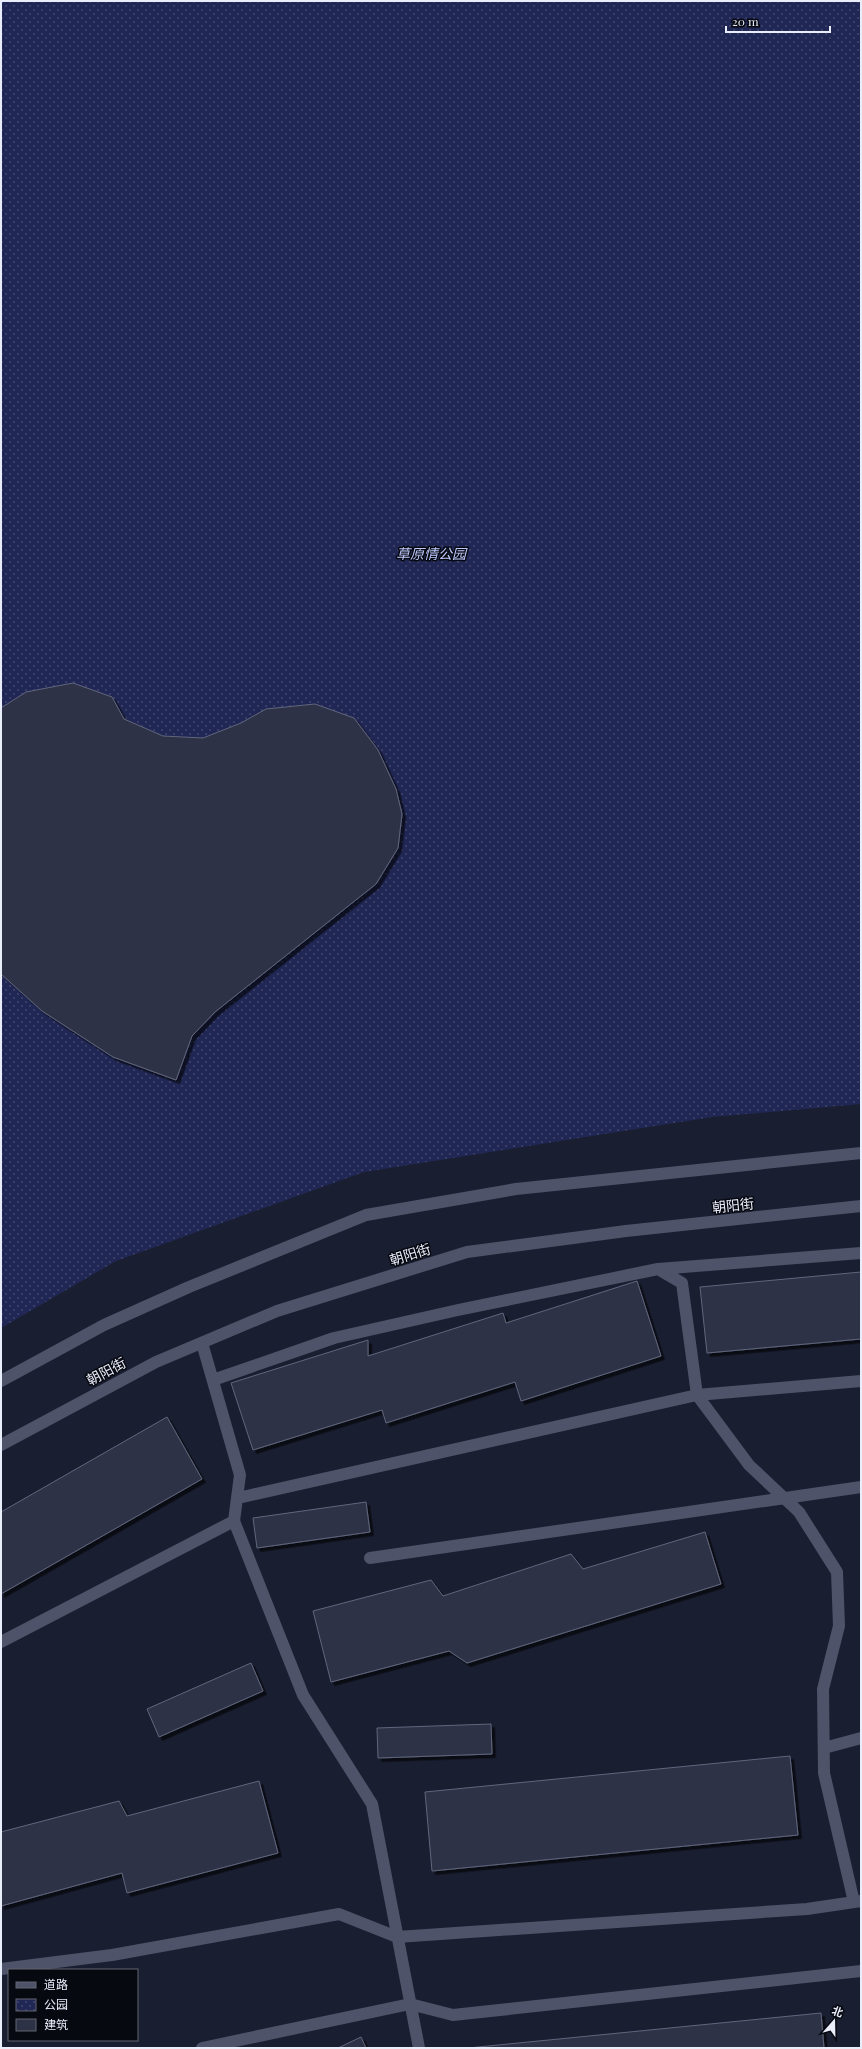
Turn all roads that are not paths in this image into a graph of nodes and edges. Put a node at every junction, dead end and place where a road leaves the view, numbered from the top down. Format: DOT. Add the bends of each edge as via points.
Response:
graph roads {
  1 [pos="861,1153"];
  2 [pos="861,1206"];
  3 [pos="861,1253"];
  4 [pos="658,1269"];
  5 [pos="202,1343"];
  6 [pos="213,1380"];
  7 [pos="1,1381"];
  8 [pos="861,1381"];
  9 [pos="697,1395"];
  10 [pos="1,1445"];
  11 [pos="861,1487"];
  12 [pos="238,1498"];
  13 [pos="785,1498"];
  14 [pos="234,1521"];
  15 [pos="370,1558"];
  16 [pos="1,1642"];
  17 [pos="861,1738"];
  18 [pos="824,1748"];
  19 [pos="858,1902"];
  20 [pos="397,1937"];
  21 [pos="1,1969"];
  22 [pos="861,1971"];
  23 [pos="410,2004"];
  24 [pos="202,2048"];
  25 [pos="419,2048"];
  1 -- 7 [label="street" via="516,1189 366,1215 189,1286 104,1325"];
  2 -- 5 [label="street, 朝阳街" via="626,1231 467,1252 277,1311"];
  3 -- 4 [label="street"];
  4 -- 6 [label="street" via="334,1338"];
  4 -- 9 [label="street" via="682,1282"];
  5 -- 6 [label="street"];
  5 -- 10 [label="street, 朝阳街" via="156,1362"];
  6 -- 12 [label="street" via="240,1475"];
  8 -- 9 [label="street"];
  9 -- 12 [label="street"];
  9 -- 13 [label="street" via="749,1465"];
  11 -- 13 [label="street"];
  12 -- 14 [label="street"];
  13 -- 15 [label="street"];
  13 -- 18 [label="street" via="799,1512 837,1572 839,1626 823,1689"];
  14 -- 16 [label="street"];
  14 -- 20 [label="street" via="303,1695 372,1804"];
  17 -- 18 [label="street"];
  18 -- 19 [label="street" via="824,1773"];
  19 -- 20 [label="street" via="808,1909"];
  20 -- 21 [label="street" via="339,1914 112,1955"];
  20 -- 23 [label="street"];
  22 -- 23 [label="street" via="453,2015"];
  23 -- 24 [label="street"];
  23 -- 25 [label="street"];
}
